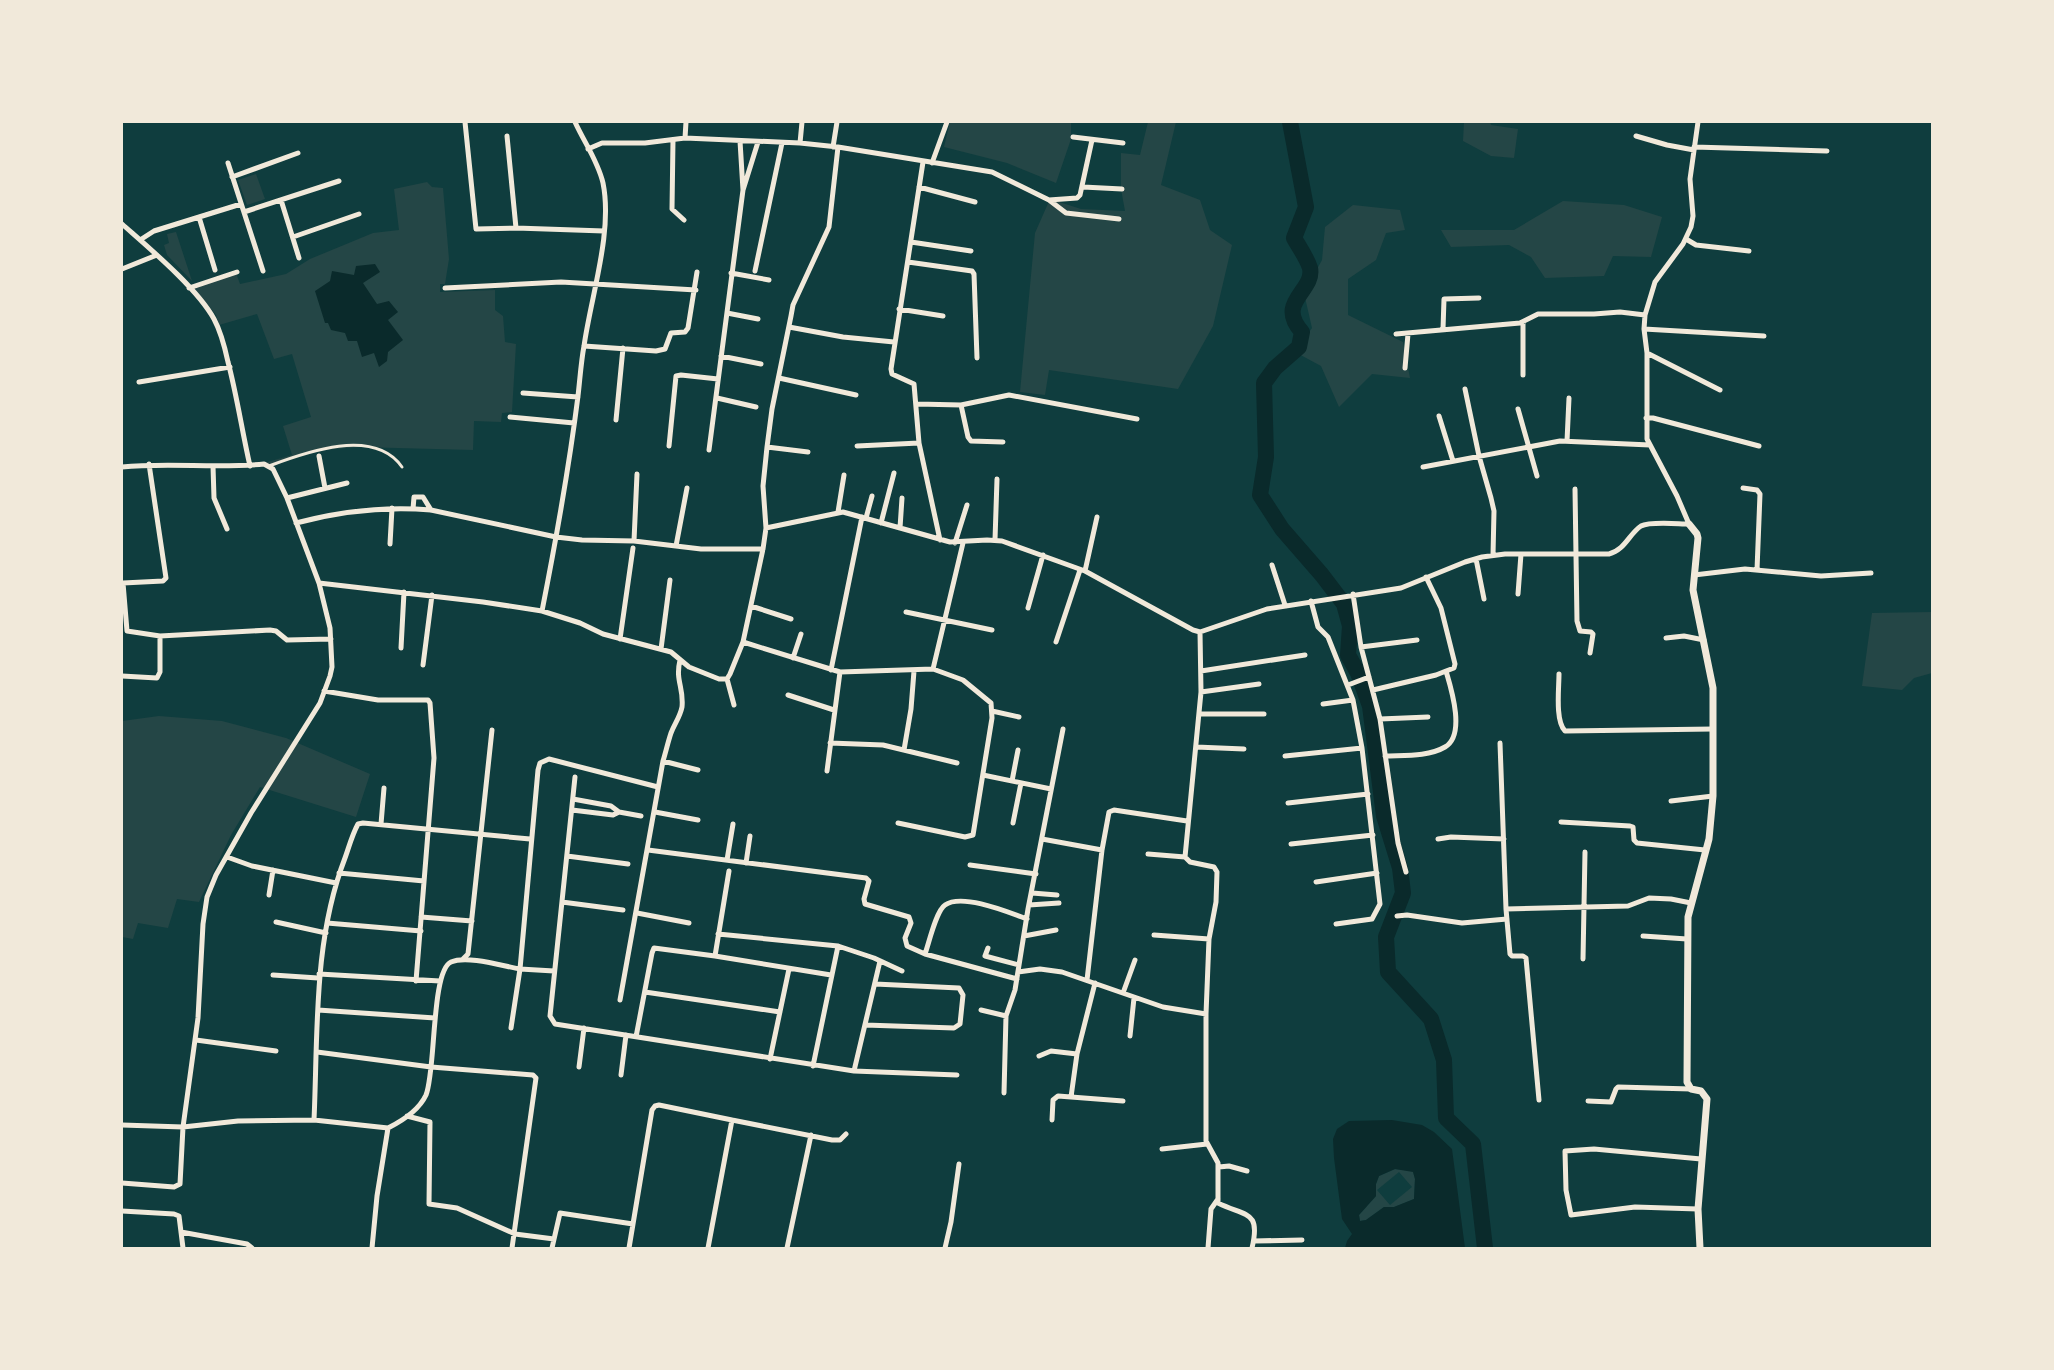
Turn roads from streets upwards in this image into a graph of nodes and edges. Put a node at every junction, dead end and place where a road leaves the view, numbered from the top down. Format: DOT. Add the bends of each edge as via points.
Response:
graph roads {
  1 [pos="465,122"];
  2 [pos="575,122"];
  3 [pos="686,122"];
  4 [pos="802,122"];
  5 [pos="837,122"];
  6 [pos="947,122"];
  7 [pos="1698,122"];
  8 [pos="507,136"];
  9 [pos="1636,136"];
  10 [pos="1073,137"];
  11 [pos="685,138"];
  12 [pos="673,140"];
  13 [pos="1092,140"];
  14 [pos="740,141"];
  15 [pos="758,142"];
  16 [pos="782,143"];
  17 [pos="800,143"];
  18 [pos="1122,143"];
  19 [pos="836,147"];
  20 [pos="588,149"];
  21 [pos="1694,149"];
  22 [pos="1827,151"];
  23 [pos="298,153"];
  24 [pos="741,157"];
  25 [pos="753,159"];
  26 [pos="923,162"];
  27 [pos="228,163"];
  28 [pos="932,163"];
  29 [pos="232,177"];
  30 [pos="339,181"];
  31 [pos="1083,187"];
  32 [pos="919,188"];
  33 [pos="1122,189"];
  34 [pos="743,190"];
  35 [pos="281,200"];
  36 [pos="1050,200"];
  37 [pos="975,202"];
  38 [pos="241,204"];
  39 [pos="244,212"];
  40 [pos="359,214"];
  41 [pos="199,217"];
  42 [pos="1119,219"];
  43 [pos="684,220"];
  44 [pos="122,224"];
  45 [pos="516,228"];
  46 [pos="604,231"];
  47 [pos="293,237"];
  48 [pos="1686,239"];
  49 [pos="140,240"];
  50 [pos="911,242"];
  51 [pos="1749,250"];
  52 [pos="971,251"];
  53 [pos="157,255"];
  54 [pos="299,258"];
  55 [pos="908,262"];
  56 [pos="122,269"];
  57 [pos="215,270"];
  58 [pos="263,271"];
  59 [pos="755,271"];
  60 [pos="237,272"];
  61 [pos="697,272"];
  62 [pos="731,273"];
  63 [pos="769,280"];
  64 [pos="595,284"];
  65 [pos="189,288"];
  66 [pos="445,288"];
  67 [pos="696,290"];
  68 [pos="1479,298"];
  69 [pos="899,309"];
  70 [pos="726,313"];
  71 [pos="1645,315"];
  72 [pos="943,316"];
  73 [pos="758,319"];
  74 [pos="1523,322"];
  75 [pos="789,327"];
  76 [pos="1443,329"];
  77 [pos="1644,329"];
  78 [pos="1396,334"];
  79 [pos="1408,334"];
  80 [pos="1764,336"];
  81 [pos="894,342"];
  82 [pos="584,346"];
  83 [pos="623,348"];
  84 [pos="1647,353"];
  85 [pos="721,356"];
  86 [pos="977,358"];
  87 [pos="761,364"];
  88 [pos="230,367"];
  89 [pos="1405,368"];
  90 [pos="1523,375"];
  91 [pos="779,378"];
  92 [pos="718,379"];
  93 [pos="139,382"];
  94 [pos="1465,389"];
  95 [pos="1720,390"];
  96 [pos="523,393"];
  97 [pos="856,395"];
  98 [pos="578,397"];
  99 [pos="717,398"];
  100 [pos="1569,398"];
  101 [pos="917,404"];
  102 [pos="961,405"];
  103 [pos="756,407"];
  104 [pos="1518,409"];
  105 [pos="1439,416"];
  106 [pos="510,417"];
  107 [pos="1646,418"];
  108 [pos="1137,419"];
  109 [pos="616,420"];
  110 [pos="574,423"];
  111 [pos="1567,441"];
  112 [pos="1003,442"];
  113 [pos="919,443"];
  114 [pos="1650,445"];
  115 [pos="669,446"];
  116 [pos="858,446"];
  117 [pos="1530,446"];
  118 [pos="1759,446"];
  119 [pos="766,447"];
  120 [pos="709,450"];
  121 [pos="808,452"];
  122 [pos="319,456"];
  123 [pos="1479,456"];
  124 [pos="1453,461"];
  125 [pos="149,464"];
  126 [pos="213,466"];
  127 [pos="250,466"];
  128 [pos="122,467"];
  129 [pos="1423,467"];
  130 [pos="894,473"];
  131 [pos="637,474"];
  132 [pos="844,475"];
  133 [pos="1537,476"];
  134 [pos="997,479"];
  135 [pos="347,483"];
  136 [pos="325,488"];
  137 [pos="687,488"];
  138 [pos="1743,488"];
  139 [pos="1575,489"];
  140 [pos="872,496"];
  141 [pos="287,498"];
  142 [pos="902,498"];
  143 [pos="967,505"];
  144 [pos="392,508"];
  145 [pos="413,508"];
  146 [pos="431,510"];
  147 [pos="838,512"];
  148 [pos="1096,517"];
  149 [pos="864,518"];
  150 [pos="296,523"];
  151 [pos="881,523"];
  152 [pos="1689,524"];
  153 [pos="766,528"];
  154 [pos="900,528"];
  155 [pos="227,529"];
  156 [pos="556,537"];
  157 [pos="940,540"];
  158 [pos="994,540"];
  159 [pos="955,543"];
  160 [pos="963,543"];
  161 [pos="390,544"];
  162 [pos="633,544"];
  163 [pos="676,546"];
  164 [pos="763,549"];
  165 [pos="1521,554"];
  166 [pos="1577,554"];
  167 [pos="1043,555"];
  168 [pos="1493,555"];
  169 [pos="1476,559"];
  170 [pos="1272,565"];
  171 [pos="1757,570"];
  172 [pos="1082,571"];
  173 [pos="1871,573"];
  174 [pos="1694,576"];
  175 [pos="1426,577"];
  176 [pos="670,580"];
  177 [pos="319,583"];
  178 [pos="404,592"];
  179 [pos="1518,594"];
  180 [pos="432,595"];
  181 [pos="1350,595"];
  182 [pos="1484,599"];
  183 [pos="1311,601"];
  184 [pos="1285,605"];
  185 [pos="750,606"];
  186 [pos="1028,608"];
  187 [pos="542,611"];
  188 [pos="906,612"];
  189 [pos="791,619"];
  190 [pos="946,620"];
  191 [pos="992,630"];
  192 [pos="1200,632"];
  193 [pos="801,634"];
  194 [pos="160,636"];
  195 [pos="1666,638"];
  196 [pos="331,639"];
  197 [pos="621,639"];
  198 [pos="1417,640"];
  199 [pos="1704,640"];
  200 [pos="743,642"];
  201 [pos="1056,642"];
  202 [pos="1361,647"];
  203 [pos="401,648"];
  204 [pos="661,649"];
  205 [pos="1590,653"];
  206 [pos="1305,655"];
  207 [pos="793,658"];
  208 [pos="680,660"];
  209 [pos="423,665"];
  210 [pos="933,669"];
  211 [pos="831,670"];
  212 [pos="1202,670"];
  213 [pos="914,671"];
  214 [pos="1446,671"];
  215 [pos="840,672"];
  216 [pos="1559,674"];
  217 [pos="122,676"];
  218 [pos="1365,678"];
  219 [pos="727,679"];
  220 [pos="1259,684"];
  221 [pos="1348,685"];
  222 [pos="1373,690"];
  223 [pos="324,691"];
  224 [pos="1201,692"];
  225 [pos="788,695"];
  226 [pos="1353,700"];
  227 [pos="1323,704"];
  228 [pos="734,705"];
  229 [pos="834,710"];
  230 [pos="993,711"];
  231 [pos="1199,714"];
  232 [pos="1264,714"];
  233 [pos="1019,717"];
  234 [pos="1428,717"];
  235 [pos="1380,719"];
  236 [pos="1063,729"];
  237 [pos="1713,729"];
  238 [pos="492,730"];
  239 [pos="830,743"];
  240 [pos="1500,743"];
  241 [pos="1196,747"];
  242 [pos="1362,748"];
  243 [pos="1244,749"];
  244 [pos="904,750"];
  245 [pos="1018,750"];
  246 [pos="1285,756"];
  247 [pos="1385,756"];
  248 [pos="663,761"];
  249 [pos="957,763"];
  250 [pos="698,770"];
  251 [pos="827,771"];
  252 [pos="982,775"];
  253 [pos="575,777"];
  254 [pos="1012,781"];
  255 [pos="1021,783"];
  256 [pos="658,787"];
  257 [pos="384,788"];
  258 [pos="1051,789"];
  259 [pos="1368,794"];
  260 [pos="1713,796"];
  261 [pos="573,799"];
  262 [pos="1671,801"];
  263 [pos="1288,803"];
  264 [pos="572,810"];
  265 [pos="619,812"];
  266 [pos="655,812"];
  267 [pos="641,816"];
  268 [pos="698,820"];
  269 [pos="1187,821"];
  270 [pos="1561,822"];
  271 [pos="898,823"];
  272 [pos="1013,823"];
  273 [pos="381,824"];
  274 [pos="733,824"];
  275 [pos="428,828"];
  276 [pos="481,834"];
  277 [pos="1373,835"];
  278 [pos="750,836"];
  279 [pos="1504,838"];
  280 [pos="530,839"];
  281 [pos="1042,839"];
  282 [pos="1438,839"];
  283 [pos="1291,844"];
  284 [pos="648,850"];
  285 [pos="1102,850"];
  286 [pos="1705,850"];
  287 [pos="1585,852"];
  288 [pos="1148,854"];
  289 [pos="567,856"];
  290 [pos="227,857"];
  291 [pos="1185,857"];
  292 [pos="727,860"];
  293 [pos="746,863"];
  294 [pos="628,864"];
  295 [pos="970,865"];
  296 [pos="273,870"];
  297 [pos="729,871"];
  298 [pos="1406,872"];
  299 [pos="339,873"];
  300 [pos="1377,873"];
  301 [pos="1036,874"];
  302 [pos="424,881"];
  303 [pos="1316,882"];
  304 [pos="336,883"];
  305 [pos="1032,892"];
  306 [pos="269,895"];
  307 [pos="1058,896"];
  308 [pos="562,902"];
  309 [pos="1059,903"];
  310 [pos="1691,903"];
  311 [pos="1029,905"];
  312 [pos="1585,906"];
  313 [pos="1506,909"];
  314 [pos="623,910"];
  315 [pos="637,913"];
  316 [pos="1397,916"];
  317 [pos="422,917"];
  318 [pos="1027,919"];
  319 [pos="1507,919"];
  320 [pos="472,921"];
  321 [pos="276,922"];
  322 [pos="689,923"];
  323 [pos="327,924"];
  324 [pos="1336,924"];
  325 [pos="1056,930"];
  326 [pos="421,931"];
  327 [pos="326,933"];
  328 [pos="718,934"];
  329 [pos="1154,935"];
  330 [pos="1024,936"];
  331 [pos="1643,936"];
  332 [pos="1209,939"];
  333 [pos="1687,939"];
  334 [pos="838,946"];
  335 [pos="988,948"];
  336 [pos="925,954"];
  337 [pos="715,956"];
  338 [pos="463,959"];
  339 [pos="1583,959"];
  340 [pos="1135,960"];
  341 [pos="880,961"];
  342 [pos="1019,965"];
  343 [pos="520,969"];
  344 [pos="789,969"];
  345 [pos="554,971"];
  346 [pos="902,971"];
  347 [pos="1018,972"];
  348 [pos="273,975"];
  349 [pos="831,975"];
  350 [pos="319,976"];
  351 [pos="1017,979"];
  352 [pos="1087,980"];
  353 [pos="416,981"];
  354 [pos="440,981"];
  355 [pos="1095,983"];
  356 [pos="875,984"];
  357 [pos="645,992"];
  358 [pos="1123,993"];
  359 [pos="1134,998"];
  360 [pos="620,1000"];
  361 [pos="981,1010"];
  362 [pos="318,1011"];
  363 [pos="780,1012"];
  364 [pos="1206,1014"];
  365 [pos="1006,1016"];
  366 [pos="435,1018"];
  367 [pos="865,1025"];
  368 [pos="511,1028"];
  369 [pos="584,1028"];
  370 [pos="626,1035"];
  371 [pos="1130,1036"];
  372 [pos="636,1037"];
  373 [pos="196,1040"];
  374 [pos="276,1051"];
  375 [pos="317,1052"];
  376 [pos="1077,1054"];
  377 [pos="1039,1056"];
  378 [pos="770,1059"];
  379 [pos="579,1066"];
  380 [pos="813,1066"];
  381 [pos="431,1067"];
  382 [pos="854,1071"];
  383 [pos="621,1075"];
  384 [pos="957,1075"];
  385 [pos="1691,1089"];
  386 [pos="1005,1093"];
  387 [pos="1071,1097"];
  388 [pos="1539,1100"];
  389 [pos="1122,1101"];
  390 [pos="1588,1101"];
  391 [pos="407,1116"];
  392 [pos="314,1120"];
  393 [pos="732,1120"];
  394 [pos="1052,1120"];
  395 [pos="122,1125"];
  396 [pos="183,1127"];
  397 [pos="388,1128"];
  398 [pos="846,1134"];
  399 [pos="811,1135"];
  400 [pos="1207,1144"];
  401 [pos="1162,1149"];
  402 [pos="1701,1159"];
  403 [pos="959,1164"];
  404 [pos="1219,1167"];
  405 [pos="1247,1171"];
  406 [pos="122,1183"];
  407 [pos="1218,1199"];
  408 [pos="1698,1209"];
  409 [pos="122,1211"];
  410 [pos="633,1224"];
  411 [pos="181,1232"];
  412 [pos="515,1234"];
  413 [pos="554,1239"];
  414 [pos="1302,1240"];
  415 [pos="1254,1241"];
  416 [pos="183,1248"];
  417 [pos="252,1248"];
  418 [pos="372,1248"];
  419 [pos="512,1248"];
  420 [pos="552,1248"];
  421 [pos="629,1248"];
  422 [pos="708,1248"];
  423 [pos="787,1248"];
  424 [pos="945,1248"];
  425 [pos="1208,1248"];
  426 [pos="1252,1248"];
  427 [pos="1700,1248"];
  1 -- 45 [label="street" via="476,229"];
  2 -- 20 [label="street"];
  3 -- 11 [label="street"];
  4 -- 17 [label="street"];
  5 -- 19 [label="street"];
  6 -- 28 [label="street"];
  7 -- 21 [label="street"];
  8 -- 45 [label="street"];
  9 -- 21 [label="street"];
  10 -- 13 [label="street"];
  11 -- 12 [label="street"];
  11 -- 14 [label="street"];
  12 -- 20 [label="street" via="602,143"];
  12 -- 43 [label="street" via="672,209"];
  13 -- 18 [label="street"];
  13 -- 31 [label="street"];
  14 -- 15 [label="street"];
  14 -- 24 [label="street"];
  15 -- 16 [label="street"];
  15 -- 25 [label="street"];
  16 -- 17 [label="street"];
  16 -- 59 [label="street"];
  17 -- 19 [label="street"];
  19 -- 26 [label="street"];
  19 -- 75 [label="street" via="828,227 794,305"];
  20 -- 46 [label="street" via="603,184"];
  21 -- 22 [label="street"];
  21 -- 48 [label="street" via="1690,179 1692,221"];
  23 -- 29 [label="street"];
  24 -- 25 [label="street"];
  24 -- 34 [label="street"];
  25 -- 34 [label="street"];
  26 -- 28 [label="street"];
  26 -- 32 [label="street"];
  27 -- 29 [label="street"];
  28 -- 36 [label="street" via="993,172"];
  29 -- 38 [label="street"];
  30 -- 35 [label="street"];
  31 -- 33 [label="street"];
  31 -- 36 [label="street" via="1077,198"];
  32 -- 37 [label="street"];
  32 -- 50 [label="street"];
  34 -- 62 [label="street"];
  35 -- 39 [label="street"];
  35 -- 47 [label="street"];
  36 -- 42 [label="street" via="1065,213"];
  38 -- 39 [label="street"];
  38 -- 41 [label="street"];
  39 -- 58 [label="street"];
  40 -- 47 [label="street"];
  41 -- 49 [label="street" via="154,231"];
  41 -- 57 [label="street"];
  44 -- 49 [label="street"];
  45 -- 46 [label="street"];
  46 -- 64 [label="street"];
  47 -- 54 [label="street"];
  48 -- 51 [label="street" via="1696,245"];
  48 -- 71 [label="street" via="1655,282"];
  49 -- 53 [label="street"];
  50 -- 52 [label="street"];
  50 -- 55 [label="street"];
  53 -- 56 [label="street"];
  53 -- 65 [label="street"];
  55 -- 69 [label="street"];
  55 -- 86 [label="street" via="972,271"];
  60 -- 65 [label="street"];
  61 -- 67 [label="street"];
  62 -- 63 [label="street"];
  62 -- 70 [label="street"];
  64 -- 66 [label="street" via="552,282"];
  64 -- 67 [label="street"];
  64 -- 82 [label="street"];
  65 -- 88 [label="street" via="214,318"];
  67 -- 83 [label="street" via="688,328 671,333 665,349"];
  68 -- 76 [label="street" via="1444,299"];
  69 -- 72 [label="street"];
  69 -- 81 [label="street"];
  70 -- 73 [label="street"];
  70 -- 85 [label="street"];
  71 -- 74 [label="street" via="1538,314"];
  71 -- 77 [label="street"];
  74 -- 76 [label="street"];
  74 -- 90 [label="street"];
  75 -- 81 [label="street"];
  75 -- 91 [label="street"];
  76 -- 79 [label="street"];
  77 -- 80 [label="street"];
  77 -- 84 [label="street"];
  78 -- 79 [label="street"];
  79 -- 89 [label="street"];
  81 -- 101 [label="street" via="892,374 914,384"];
  82 -- 83 [label="street"];
  82 -- 98 [label="street"];
  83 -- 109 [label="street"];
  84 -- 95 [label="street"];
  84 -- 107 [label="street"];
  85 -- 87 [label="street"];
  85 -- 92 [label="street"];
  88 -- 93 [label="street"];
  88 -- 127 [label="street"];
  91 -- 97 [label="street"];
  91 -- 119 [label="street"];
  92 -- 99 [label="street"];
  92 -- 115 [label="street" via="676,376"];
  94 -- 123 [label="street"];
  96 -- 98 [label="street"];
  98 -- 110 [label="street"];
  99 -- 103 [label="street"];
  99 -- 120 [label="street"];
  100 -- 111 [label="street"];
  101 -- 102 [label="street"];
  101 -- 113 [label="street"];
  102 -- 108 [label="street" via="1009,395"];
  102 -- 112 [label="street" via="971,441"];
  104 -- 117 [label="street"];
  105 -- 124 [label="street"];
  106 -- 110 [label="street"];
  107 -- 114 [label="street"];
  107 -- 118 [label="street"];
  110 -- 156 [label="street"];
  111 -- 114 [label="street"];
  111 -- 117 [label="street"];
  113 -- 116 [label="street"];
  113 -- 157 [label="street"];
  114 -- 152 [label="street"];
  117 -- 123 [label="street"];
  117 -- 133 [label="street"];
  119 -- 121 [label="street"];
  119 -- 153 [label="street"];
  122 -- 136 [label="street"];
  123 -- 124 [label="street"];
  123 -- 168 [label="street" via="1494,511"];
  124 -- 129 [label="street"];
  125 -- 126 [label="street"];
  125 -- 128 [label="street"];
  125 -- 194 [label="street" via="166,578 123,583 126,629"];
  126 -- 127 [label="street"];
  126 -- 155 [label="street" via="214,498"];
  127 -- 141 [label="street" via="264,464 273,469"];
  130 -- 151 [label="street"];
  131 -- 162 [label="street"];
  132 -- 147 [label="street"];
  134 -- 158 [label="street"];
  135 -- 136 [label="street"];
  136 -- 141 [label="street"];
  137 -- 163 [label="street"];
  138 -- 171 [label="street" via="1760,494"];
  139 -- 166 [label="street"];
  140 -- 149 [label="street"];
  141 -- 150 [label="street"];
  142 -- 154 [label="street"];
  143 -- 159 [label="street"];
  144 -- 145 [label="street"];
  144 -- 150 [label="street" via="354,510"];
  144 -- 161 [label="street"];
  145 -- 146 [label="street"];
  145 -- 146 [label="street" via="414,497 423,497"];
  146 -- 156 [label="street"];
  147 -- 149 [label="street"];
  147 -- 153 [label="street"];
  148 -- 172 [label="street"];
  149 -- 151 [label="street"];
  149 -- 211 [label="street"];
  150 -- 177 [label="street"];
  151 -- 154 [label="street"];
  152 -- 166 [label="street" via="1647,524 1613,553"];
  152 -- 174 [label="street" via="1698,538"];
  153 -- 164 [label="street"];
  154 -- 157 [label="street"];
  156 -- 162 [label="street"];
  156 -- 187 [label="street"];
  157 -- 159 [label="street"];
  158 -- 160 [label="street"];
  158 -- 167 [label="street"];
  159 -- 160 [label="street"];
  160 -- 190 [label="street"];
  162 -- 163 [label="street"];
  162 -- 197 [label="street"];
  163 -- 164 [label="street"];
  164 -- 185 [label="street"];
  165 -- 166 [label="street"];
  165 -- 168 [label="street"];
  165 -- 179 [label="street"];
  166 -- 205 [label="street" via="1578,628 1593,633"];
  167 -- 172 [label="street"];
  167 -- 186 [label="street"];
  168 -- 169 [label="street"];
  169 -- 175 [label="street"];
  169 -- 182 [label="street"];
  170 -- 184 [label="street"];
  171 -- 173 [label="street" via="1821,576"];
  171 -- 174 [label="street"];
  172 -- 192 [label="street"];
  172 -- 201 [label="street"];
  174 -- 199 [label="street" via="1694,604"];
  175 -- 181 [label="street" via="1393,590"];
  175 -- 214 [label="street" via="1441,608 1454,655 1455,667"];
  176 -- 204 [label="street"];
  177 -- 178 [label="street"];
  177 -- 196 [label="street"];
  178 -- 180 [label="street"];
  178 -- 203 [label="street"];
  180 -- 187 [label="street"];
  180 -- 209 [label="street"];
  181 -- 183 [label="street"];
  181 -- 202 [label="street"];
  183 -- 184 [label="street"];
  183 -- 221 [label="street" via="1318,627 1328,637"];
  184 -- 192 [label="street"];
  185 -- 189 [label="street"];
  185 -- 200 [label="street"];
  187 -- 197 [label="street"];
  188 -- 190 [label="street"];
  190 -- 191 [label="street"];
  190 -- 210 [label="street"];
  192 -- 212 [label="street"];
  193 -- 207 [label="street"];
  194 -- 196 [label="street" via="270,630 287,640"];
  194 -- 217 [label="street" via="157,678"];
  195 -- 199 [label="street"];
  196 -- 223 [label="street" via="332,668"];
  197 -- 204 [label="street"];
  198 -- 202 [label="street"];
  199 -- 237 [label="street" via="1713,688"];
  200 -- 207 [label="street"];
  200 -- 219 [label="street"];
  202 -- 218 [label="street"];
  204 -- 208 [label="street"];
  206 -- 212 [label="street"];
  207 -- 211 [label="street"];
  208 -- 219 [label="street" via="689,667"];
  208 -- 248 [label="street" via="677,678 683,691 682,708"];
  210 -- 213 [label="street"];
  210 -- 230 [label="street" via="963,680 991,703"];
  211 -- 215 [label="street"];
  212 -- 224 [label="street"];
  213 -- 215 [label="street"];
  213 -- 244 [label="street"];
  214 -- 222 [label="street"];
  214 -- 247 [label="street" via="1455,705 1455,729 1447,746 1435,751"];
  215 -- 229 [label="street"];
  216 -- 237 [label="street" via="1559,718 1565,731"];
  218 -- 221 [label="street"];
  218 -- 222 [label="street"];
  219 -- 228 [label="street"];
  220 -- 224 [label="street"];
  221 -- 226 [label="street"];
  222 -- 235 [label="street"];
  223 -- 275 [label="street" via="378,700 428,700 434,758"];
  223 -- 290 [label="street"];
  224 -- 231 [label="street"];
  225 -- 229 [label="street"];
  226 -- 227 [label="street"];
  226 -- 242 [label="street"];
  229 -- 239 [label="street"];
  230 -- 233 [label="street"];
  230 -- 252 [label="street"];
  231 -- 232 [label="street"];
  231 -- 241 [label="street"];
  234 -- 235 [label="street"];
  235 -- 247 [label="street"];
  236 -- 258 [label="street"];
  237 -- 260 [label="street"];
  238 -- 276 [label="street"];
  239 -- 244 [label="street" via="875,744"];
  239 -- 251 [label="street"];
  240 -- 279 [label="street"];
  241 -- 243 [label="street"];
  241 -- 269 [label="street"];
  242 -- 246 [label="street"];
  242 -- 259 [label="street"];
  244 -- 249 [label="street"];
  245 -- 254 [label="street"];
  247 -- 298 [label="street"];
  248 -- 250 [label="street"];
  248 -- 256 [label="street"];
  252 -- 254 [label="street"];
  252 -- 271 [label="street" via="970,837"];
  253 -- 261 [label="street"];
  254 -- 255 [label="street"];
  255 -- 258 [label="street"];
  255 -- 272 [label="street"];
  256 -- 266 [label="street"];
  256 -- 280 [label="street" via="549,759 540,763 538,770"];
  257 -- 273 [label="street"];
  258 -- 281 [label="street"];
  259 -- 263 [label="street"];
  259 -- 277 [label="street"];
  260 -- 262 [label="street"];
  260 -- 286 [label="street"];
  261 -- 264 [label="street"];
  261 -- 265 [label="street" via="611,806"];
  264 -- 265 [label="street" via="613,815"];
  264 -- 289 [label="street"];
  265 -- 267 [label="street"];
  266 -- 268 [label="street"];
  266 -- 284 [label="street"];
  269 -- 285 [label="street" via="1111,811"];
  269 -- 291 [label="street"];
  270 -- 286 [label="street" via="1630,826 1637,843"];
  273 -- 275 [label="street"];
  273 -- 299 [label="street" via="358,824"];
  274 -- 292 [label="street"];
  275 -- 276 [label="street"];
  275 -- 302 [label="street"];
  276 -- 280 [label="street"];
  276 -- 320 [label="street"];
  277 -- 283 [label="street"];
  277 -- 300 [label="street"];
  278 -- 293 [label="street"];
  279 -- 282 [label="street"];
  279 -- 313 [label="street"];
  280 -- 343 [label="street"];
  281 -- 285 [label="street"];
  281 -- 301 [label="street"];
  284 -- 292 [label="street"];
  284 -- 315 [label="street"];
  285 -- 352 [label="street"];
  286 -- 310 [label="street"];
  287 -- 312 [label="street"];
  288 -- 291 [label="street"];
  289 -- 294 [label="street"];
  289 -- 308 [label="street"];
  290 -- 296 [label="street"];
  290 -- 373 [label="street" via="207,897"];
  291 -- 332 [label="street" via="1190,862 1214,867 1217,872"];
  292 -- 293 [label="street"];
  293 -- 336 [label="street" via="866,878 865,904 909,917 911,923 904,942"];
  295 -- 301 [label="street"];
  296 -- 304 [label="street"];
  296 -- 306 [label="street"];
  297 -- 328 [label="street"];
  299 -- 302 [label="street"];
  299 -- 304 [label="street"];
  300 -- 303 [label="street"];
  300 -- 324 [label="street" via="1380,904 1372,919"];
  301 -- 305 [label="street"];
  302 -- 317 [label="street"];
  304 -- 323 [label="street"];
  305 -- 307 [label="street"];
  305 -- 311 [label="street"];
  308 -- 314 [label="street"];
  308 -- 345 [label="street"];
  309 -- 311 [label="street"];
  310 -- 312 [label="street" via="1649,898 1628,906"];
  310 -- 333 [label="street"];
  311 -- 318 [label="street"];
  312 -- 313 [label="street"];
  312 -- 339 [label="street"];
  313 -- 319 [label="street"];
  315 -- 322 [label="street"];
  315 -- 360 [label="street"];
  316 -- 319 [label="street" via="1462,924"];
  317 -- 320 [label="street"];
  317 -- 326 [label="street"];
  318 -- 330 [label="street"];
  318 -- 336 [label="street" via="976,902 948,904 940,912"];
  319 -- 388 [label="street" via="1510,955 1526,958"];
  320 -- 338 [label="street" via="468,954"];
  321 -- 327 [label="street"];
  323 -- 326 [label="street"];
  323 -- 327 [label="street"];
  325 -- 330 [label="street"];
  326 -- 353 [label="street"];
  327 -- 350 [label="street"];
  328 -- 334 [label="street"];
  328 -- 337 [label="street"];
  329 -- 332 [label="street"];
  330 -- 342 [label="street"];
  331 -- 333 [label="street"];
  332 -- 364 [label="street"];
  333 -- 385 [label="street" via="1687,1080"];
  334 -- 341 [label="street"];
  334 -- 349 [label="street"];
  335 -- 342 [label="street" via="985,956"];
  336 -- 351 [label="street"];
  337 -- 344 [label="street"];
  337 -- 357 [label="street" via="654,948"];
  338 -- 343 [label="street"];
  338 -- 354 [label="street" via="445,966"];
  340 -- 358 [label="street"];
  341 -- 346 [label="street"];
  341 -- 356 [label="street"];
  342 -- 347 [label="street"];
  343 -- 345 [label="street"];
  343 -- 368 [label="street"];
  344 -- 349 [label="street"];
  344 -- 363 [label="street"];
  345 -- 369 [label="street" via="550,1016 555,1024"];
  347 -- 351 [label="street"];
  347 -- 352 [label="street" via="1040,969"];
  348 -- 350 [label="street"];
  349 -- 380 [label="street"];
  350 -- 353 [label="street"];
  350 -- 362 [label="street"];
  351 -- 365 [label="street"];
  352 -- 355 [label="street"];
  353 -- 354 [label="street"];
  354 -- 366 [label="street"];
  355 -- 358 [label="street"];
  355 -- 376 [label="street"];
  356 -- 367 [label="street"];
  356 -- 367 [label="street" via="960,988 960,1024 954,1028"];
  357 -- 363 [label="street"];
  357 -- 372 [label="street"];
  358 -- 359 [label="street"];
  359 -- 364 [label="street" via="1173,1010"];
  359 -- 371 [label="street"];
  361 -- 365 [label="street"];
  362 -- 366 [label="street"];
  362 -- 375 [label="street"];
  363 -- 378 [label="street"];
  364 -- 400 [label="street"];
  365 -- 386 [label="street"];
  366 -- 381 [label="street"];
  367 -- 382 [label="street"];
  369 -- 370 [label="street"];
  369 -- 379 [label="street"];
  370 -- 372 [label="street"];
  370 -- 383 [label="street"];
  372 -- 378 [label="street"];
  373 -- 374 [label="street"];
  373 -- 396 [label="street"];
  375 -- 381 [label="street"];
  375 -- 392 [label="street"];
  376 -- 377 [label="street" via="1051,1051"];
  376 -- 387 [label="street"];
  378 -- 380 [label="street"];
  380 -- 382 [label="street"];
  381 -- 391 [label="street" via="426,1095"];
  381 -- 412 [label="street" via="536,1078"];
  382 -- 384 [label="street"];
  385 -- 390 [label="street" via="1618,1087 1611,1102"];
  385 -- 402 [label="street" via="1701,1091 1707,1099"];
  387 -- 389 [label="street"];
  387 -- 394 [label="street" via="1054,1098"];
  391 -- 397 [label="street"];
  391 -- 412 [label="street" via="430,1122 429,1204 457,1208"];
  392 -- 396 [label="street" via="238,1121"];
  392 -- 397 [label="street"];
  393 -- 399 [label="street"];
  393 -- 410 [label="street" via="655,1106"];
  393 -- 422 [label="street"];
  395 -- 396 [label="street"];
  396 -- 406 [label="street" via="178,1186"];
  397 -- 418 [label="street"];
  398 -- 399 [label="street" via="838,1140"];
  399 -- 423 [label="street"];
  400 -- 401 [label="street"];
  400 -- 404 [label="street"];
  402 -- 408 [label="street"];
  402 -- 408 [label="street" via="1594,1149 1565,1151 1571,1215 1635,1207"];
  403 -- 424 [label="street"];
  404 -- 405 [label="street"];
  404 -- 407 [label="street"];
  407 -- 415 [label="street" via="1220,1204 1250,1218 1256,1227"];
  407 -- 425 [label="street" via="1211,1209"];
  408 -- 427 [label="street"];
  409 -- 411 [label="street" via="174,1214 179,1216"];
  410 -- 413 [label="street" via="563,1212"];
  410 -- 421 [label="street"];
  411 -- 416 [label="street"];
  411 -- 417 [label="street"];
  412 -- 413 [label="street"];
  412 -- 419 [label="street"];
  413 -- 420 [label="street"];
  414 -- 415 [label="street"];
  415 -- 426 [label="street"];
}
